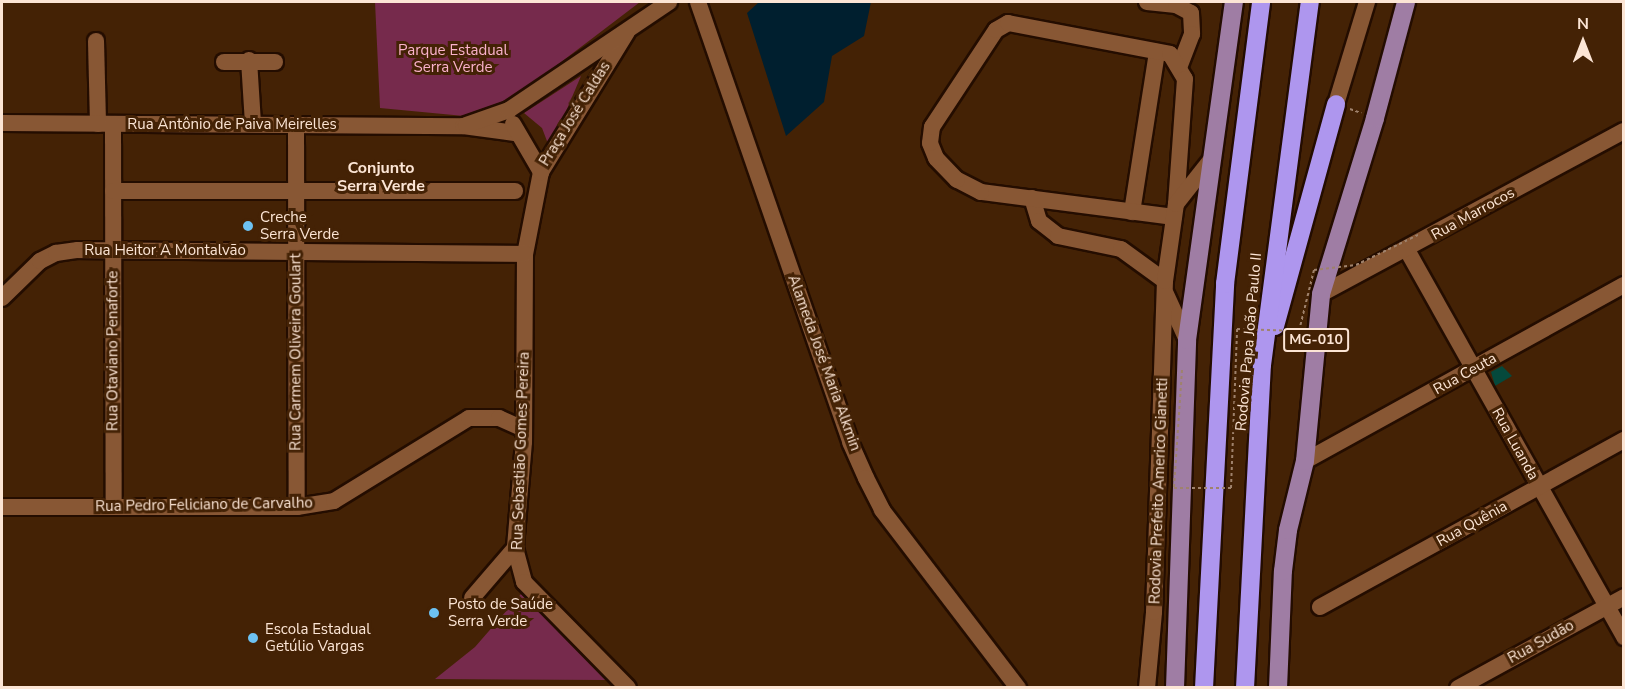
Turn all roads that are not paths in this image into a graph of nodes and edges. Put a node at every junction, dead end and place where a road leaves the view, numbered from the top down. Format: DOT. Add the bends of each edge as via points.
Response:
graph roads {
  1 [pos="669,2"];
  2 [pos="698,2"];
  3 [pos="1147,2"];
  4 [pos="1234,2"];
  5 [pos="1261,2"];
  6 [pos="1310,2"];
  7 [pos="1367,2"];
  8 [pos="1406,2"];
  9 [pos="627,32"];
  10 [pos="96,41"];
  11 [pos="1157,52"];
  12 [pos="249,60"];
  13 [pos="224,62"];
  14 [pos="275,62"];
  15 [pos="579,63"];
  16 [pos="1180,66"];
  17 [pos="593,84"];
  18 [pos="1336,104"];
  19 [pos="509,110"];
  20 [pos="2,123"];
  21 [pos="106,124"];
  22 [pos="253,124"];
  23 [pos="296,125"];
  24 [pos="463,126"];
  25 [pos="1623,131"];
  26 [pos="515,133"];
  27 [pos="1210,161"];
  28 [pos="541,172"];
  29 [pos="296,189"];
  30 [pos="113,191"];
  31 [pos="515,191"];
  32 [pos="1032,198"];
  33 [pos="1175,210"];
  34 [pos="1132,212"];
  35 [pos="113,250"];
  36 [pos="1407,250"];
  37 [pos="296,252"];
  38 [pos="525,254"];
  39 [pos="1623,285"];
  40 [pos="1165,287"];
  41 [pos="1321,294"];
  42 [pos="2,298"];
  43 [pos="1187,340"];
  44 [pos="1262,365"];
  45 [pos="1474,370"];
  46 [pos="524,429"];
  47 [pos="1623,440"];
  48 [pos="1305,461"];
  49 [pos="1540,488"];
  50 [pos="2,507"];
  51 [pos="114,507"];
  52 [pos="297,507"];
  53 [pos="515,548"];
  54 [pos="1623,597"];
  55 [pos="472,598"];
  56 [pos="1606,606"];
  57 [pos="1320,607"];
  58 [pos="1623,637"];
  59 [pos="628,687"];
  60 [pos="1018,687"];
  61 [pos="1147,687"];
  62 [pos="1175,687"];
  63 [pos="1204,687"];
  64 [pos="1245,687"];
  65 [pos="1278,687"];
  66 [pos="1458,687"];
  1 -- 9 [label="street, Praça José Caldas"];
  2 -- 60 [label="street, Alameda José Maria Alkmin" via="862,469 882,510"];
  3 -- 16 [label="street" via="1176,5 1191,13 1192,34"];
  4 -- 27 [label="main road"];
  5 -- 63 [label="highway, Rodovia Papa João Paulo II" via="1225,284"];
  6 -- 44 [label="highway, Rodovia Papa João Paulo II / MG-010"];
  7 -- 18 [label="street"];
  8 -- 41 [label="main road, MG-010"];
  9 -- 15 [label="street, Praça José Caldas"];
  9 -- 17 [label="street, Praça José Caldas"];
  10 -- 21 [label="street, Rua Otaviano Penaforte"];
  11 -- 16 [label="street" via="1170,54"];
  11 -- 32 [label="street" via="1016,23 996,30 942,109 932,127 930,143 936,158 968,187"];
  11 -- 34 [label="street"];
  12 -- 13 [label="street"];
  12 -- 14 [label="street"];
  12 -- 22 [label="street"];
  15 -- 17 [label="street"];
  15 -- 19 [label="street, Praça José Caldas"];
  16 -- 33 [label="street, Rodovia Prefeito Americo Gianetti" via="1185,79"];
  17 -- 28 [label="street, Praça José Caldas"];
  18 -- 44 [label="highway" via="1285,296"];
  19 -- 24 [label="street, Rua Antônio de Paiva Meirelles"];
  19 -- 26 [label="street, Praça José Caldas"];
  20 -- 21 [label="street, Rua Antônio de Paiva Meirelles"];
  21 -- 22 [label="street, Rua Antônio de Paiva Meirelles"];
  21 -- 30 [label="street, Rua Otaviano Penaforte"];
  22 -- 23 [label="street, Rua Antônio de Paiva Meirelles"];
  23 -- 24 [label="street, Rua Antônio de Paiva Meirelles"];
  23 -- 29 [label="street, Rua Carmem Oliveira Goulart"];
  24 -- 26 [label="street, Rua Antônio de Paiva Meirelles"];
  25 -- 36 [label="street, Rua Marrocos"];
  26 -- 28 [label="street, Praça José Caldas"];
  27 -- 33 [label="street"];
  27 -- 43 [label="main road"];
  28 -- 38 [label="street, Rua Sebastião Gomes Pereira"];
  29 -- 30 [label="street"];
  29 -- 31 [label="street"];
  29 -- 37 [label="street, Rua Carmem Oliveira Goulart"];
  30 -- 35 [label="street, Rua Otaviano Penaforte"];
  32 -- 34 [label="street"];
  32 -- 40 [label="street" via="1039,221 1058,236 1121,249"];
  33 -- 34 [label="street"];
  33 -- 40 [label="street, Rodovia Prefeito Americo Gianetti"];
  35 -- 37 [label="street, Rua Heitor A Montalvão"];
  35 -- 42 [label="street, Rua Heitor A Montalvão" via="56,253 40,261"];
  35 -- 51 [label="street, Rua Otaviano Penaforte"];
  36 -- 41 [label="street, Rua Marrocos"];
  36 -- 45 [label="street, Rua Luanda"];
  37 -- 38 [label="street, Rua Heitor A Montalvão"];
  37 -- 52 [label="street, Rua Carmem Oliveira Goulart"];
  38 -- 46 [label="street, Rua Sebastião Gomes Pereira"];
  39 -- 45 [label="street, Rua Ceuta"];
  40 -- 43 [label="street"];
  40 -- 61 [label="street, Rodovia Prefeito Americo Gianetti" via="1155,601"];
  41 -- 48 [label="main road, MG-010"];
  43 -- 62 [label="main road"];
  44 -- 64 [label="highway, Rodovia Papa João Paulo II / MG-010"];
  45 -- 48 [label="street, Rua Ceuta"];
  45 -- 49 [label="street, Rua Luanda"];
  46 -- 52 [label="street, Rua Pedro Feliciano de Carvalho" via="499,418 469,418 334,501"];
  46 -- 53 [label="street, Rua Sebastião Gomes Pereira"];
  47 -- 49 [label="street, Rua Quênia"];
  48 -- 65 [label="main road, MG-010" via="1287,540"];
  49 -- 56 [label="street, Rua Luanda"];
  49 -- 57 [label="street, Rua Quênia"];
  50 -- 51 [label="street, Rua Pedro Feliciano de Carvalho"];
  51 -- 52 [label="street, Rua Pedro Feliciano de Carvalho"];
  53 -- 55 [label="street"];
  53 -- 59 [label="street, Rua Sebastião Gomes Pereira" via="524,582"];
  54 -- 56 [label="street, Rua Sudão"];
  56 -- 58 [label="street, Rua Luanda"];
  56 -- 66 [label="street, Rua Sudão"];
}
